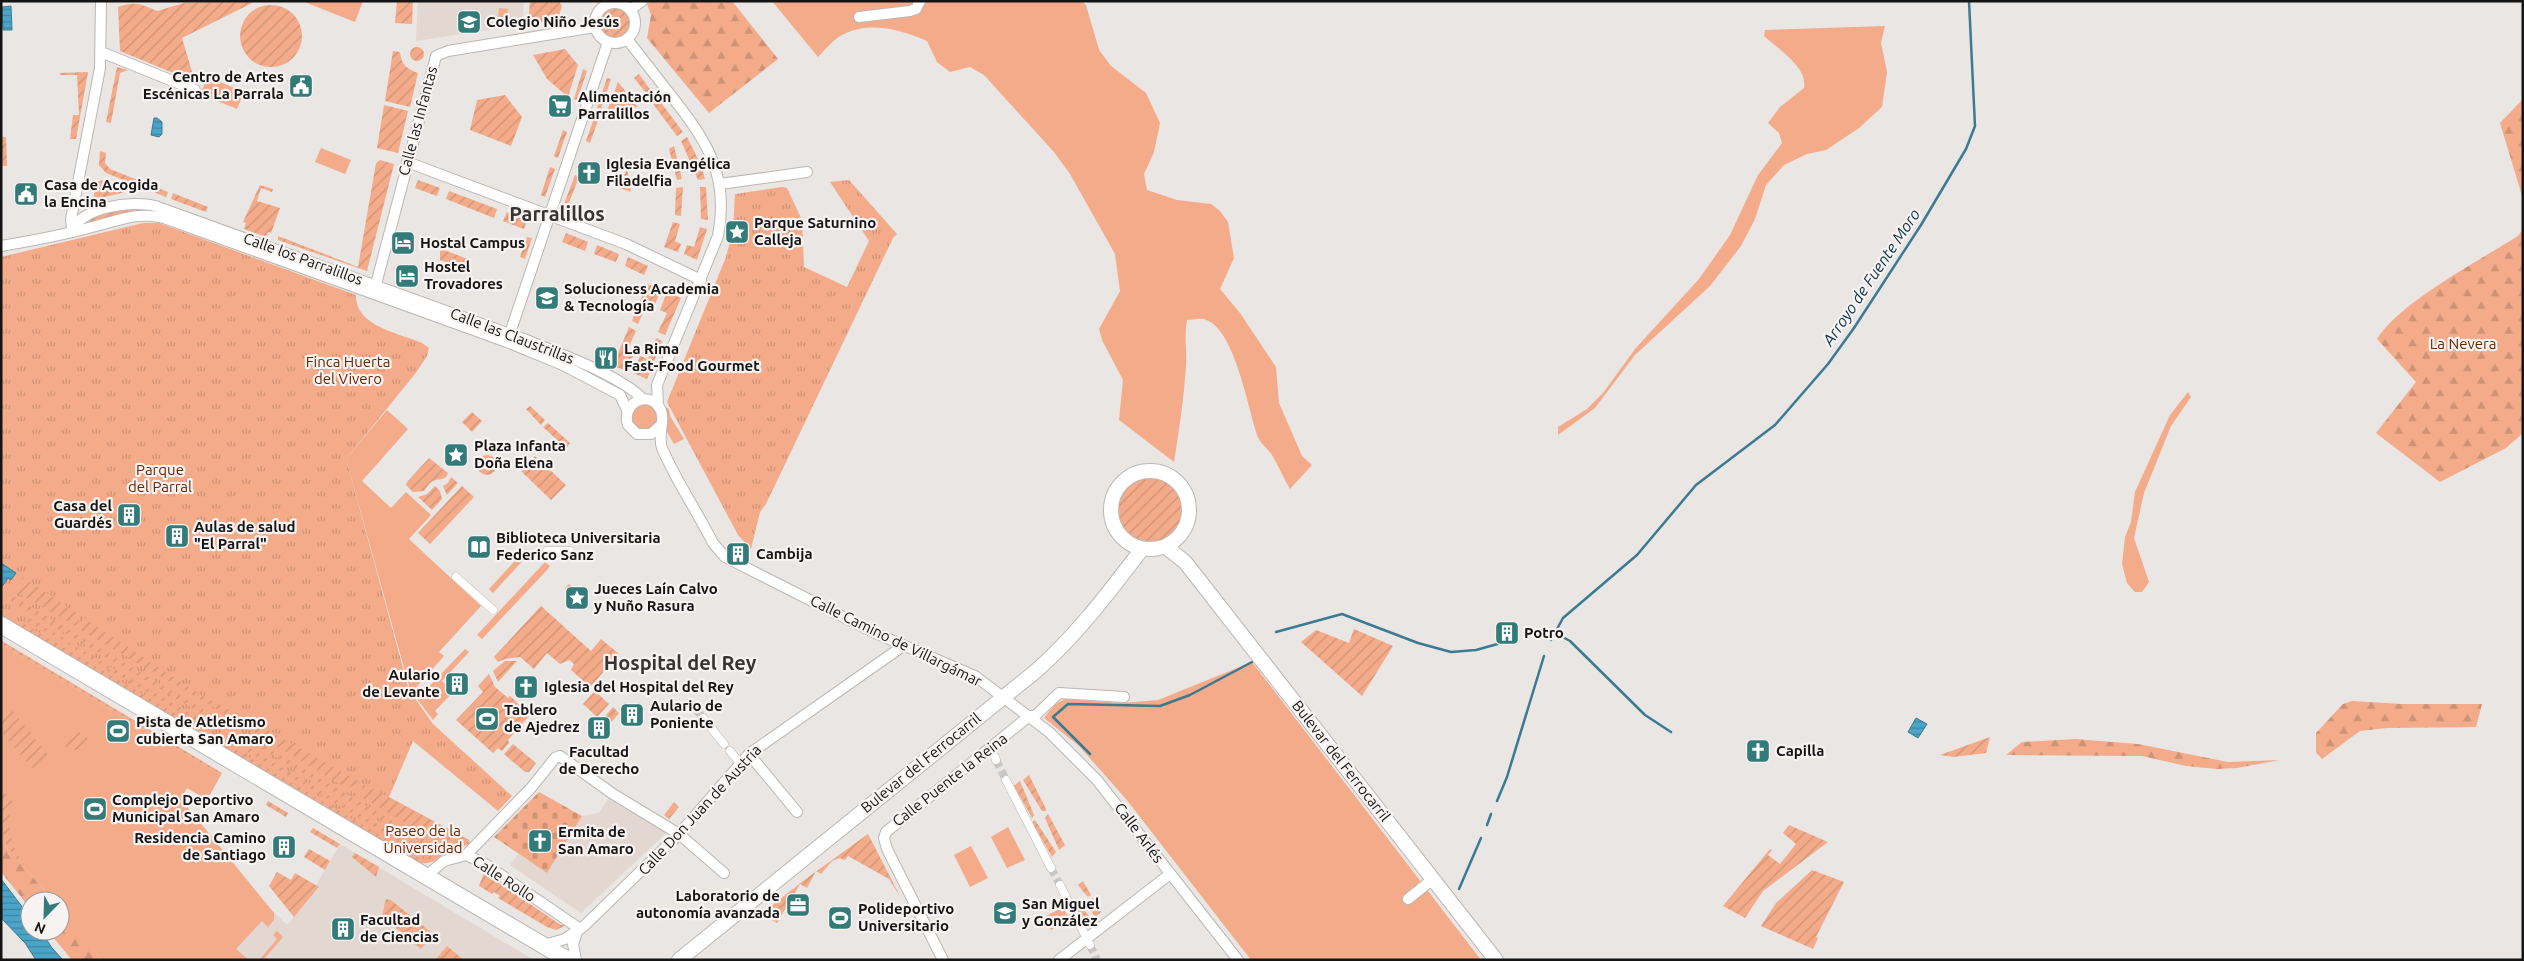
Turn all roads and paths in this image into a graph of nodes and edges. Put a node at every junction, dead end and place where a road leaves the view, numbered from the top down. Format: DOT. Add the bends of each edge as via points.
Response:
graph roads {
  1 [pos="101,1"];
  2 [pos="642,1"];
  3 [pos="920,1"];
  4 [pos="600,4"];
  5 [pos="630,10"];
  6 [pos="859,17"];
  7 [pos="595,27"];
  8 [pos="627,39"];
  9 [pos="608,42"];
  10 [pos="101,52"];
  11 [pos="195,90"];
  12 [pos="408,162"];
  13 [pos="808,172"];
  14 [pos="720,184"];
  15 [pos="75,198"];
  16 [pos="91,213"];
  17 [pos="549,215"];
  18 [pos="190,227"];
  19 [pos="72,232"];
  20 [pos="231,233"];
  21 [pos="237,245"];
  22 [pos="1,246"];
  23 [pos="701,280"];
  24 [pos="374,289"];
  25 [pos="508,338"];
  26 [pos="657,385"];
  27 [pos="643,399"];
  28 [pos="658,406"];
  29 [pos="627,410"];
  30 [pos="661,425"];
  31 [pos="647,435"];
  32 [pos="661,446"];
  33 [pos="1172,543"];
  34 [pos="1138,548"];
  35 [pos="547,551"];
  36 [pos="570,551"];
  37 [pos="456,577"];
  38 [pos="493,610"];
  39 [pos="1,625"];
  40 [pos="903,646"];
  41 [pos="1004,697"];
  42 [pos="1124,697"];
  43 [pos="1028,717"];
  44 [pos="704,718"];
  45 [pos="724,744"];
  46 [pos="730,751"];
  47 [pos="749,754"];
  48 [pos="740,763"];
  49 [pos="1006,780"];
  50 [pos="797,812"];
  51 [pos="679,834"];
  52 [pos="466,855"];
  53 [pos="1051,868"];
  54 [pos="724,873"];
  55 [pos="1170,874"];
  56 [pos="426,876"];
  57 [pos="1433,879"];
  58 [pos="1060,885"];
  59 [pos="1408,899"];
  60 [pos="579,931"];
  61 [pos="1088,942"];
  62 [pos="544,945"];
  63 [pos="694,945"];
  64 [pos="570,959"];
  65 [pos="667,960"];
  66 [pos="679,960"];
  67 [pos="943,960"];
  68 [pos="1059,960"];
  69 [pos="1238,960"];
  70 [pos="1496,960"];
  1 -- 10 [label="street"];
  2 -- 5 [label="street"];
  3 -- 6 [label="street" via="916,10"];
  4 -- 5 [label="street" via="616,3"];
  4 -- 7 [label="street"];
  5 -- 8 [label="street" via="634,25"];
  7 -- 9 [label="street" via="601,38"];
  7 -- 12 [label="street, Calle las Infantas" via="440,53 433,64"];
  8 -- 9 [label="street"];
  8 -- 14 [label="street" via="698,130 714,161"];
  9 -- 17 [label="street"];
  10 -- 11 [label="street"];
  10 -- 15 [label="street"];
  12 -- 17 [label="street"];
  12 -- 24 [label="street, Calle las Infantas"];
  13 -- 14 [label="street"];
  14 -- 23 [label="street" via="718,236"];
  15 -- 16 [label="street" via="80,207"];
  15 -- 19 [label="street"];
  16 -- 19 [label="street, Calle los Parralillos" via="78,220"];
  16 -- 20 [label="street, Calle los Parralillos" via="124,205 148,204"];
  17 -- 23 [label="street" via="626,244"];
  17 -- 25 [label="street"];
  18 -- 19 [label="street, Calle los Parralillos" via="146,214"];
  18 -- 20 [label="street, Calle los Parralillos" via="227,236"];
  18 -- 21 [label="street, Calle los Parralillos"];
  19 -- 22 [label="street"];
  20 -- 21 [label="street, Calle los Parralillos"];
  20 -- 24 [label="street, Calle los Parralillos"];
  21 -- 24 [label="street, Calle los Parralillos" via="323,276"];
  23 -- 26 [label="street"];
  24 -- 25 [label="street, Calle las Claustrillas"];
  24 -- 25 [label="street, Calle las Claustrillas" via="463,326"];
  25 -- 27 [label="street, Calle las Claustrillas" via="590,367"];
  25 -- 29 [label="street, Calle las Claustrillas" via="613,390 623,398"];
  26 -- 27 [label="street"];
  26 -- 28 [label="street"];
  27 -- 28 [label="street"];
  27 -- 29 [label="street" via="633,402"];
  28 -- 30 [label="street" via="662,415"];
  29 -- 31 [label="street" via="630,428 637,434"];
  30 -- 31 [label="street"];
  30 -- 32 [label="street, Calle Camino de Villargámar"];
  31 -- 32 [label="street, Calle Camino de Villargámar"];
  32 -- 40 [label="street, Calle Camino de Villargámar" via="715,546 725,557"];
  33 -- 34 [label="main road"];
  33 -- 34 [label="main road" via="1185,530 1189,518 1186,494 1170,476 1147,471 1124,480 1112,500 1117,532"];
  33 -- 57 [label="main road, Bulevar del Ferrocarril"];
  34 -- 41 [label="main road, Bulevar del Ferrocarril" via="1098,608 1068,642"];
  35 -- 36 [label="street"];
  37 -- 38 [label="street"];
  39 -- 56 [label="highway"];
  40 -- 41 [label="street, Calle Camino de Villargámar" via="968,672"];
  40 -- 47 [label="street, Calle Don Juan de Austria"];
  41 -- 43 [label="street, Calle Camino de Villargámar"];
  41 -- 63 [label="main road, Bulevar del Ferrocarril"];
  42 -- 43 [label="street" via="1059,693 1036,715"];
  43 -- 55 [label="street, Calle Arlés" via="1080,761"];
  43 -- 67 [label="street, Calle Puente la Reina" via="890,826 884,838"];
  44 -- 45 [label="street"];
  46 -- 48 [label="street"];
  47 -- 48 [label="street, Calle Don Juan de Austria"];
  47 -- 50 [label="street"];
  48 -- 51 [label="street, Calle Don Juan de Austria"];
  49 -- 53 [label="street"];
  51 -- 52 [label="street" via="613,794 560,756 554,758 531,788"];
  51 -- 54 [label="street"];
  51 -- 60 [label="street, Calle Don Juan de Austria"];
  52 -- 56 [label="street, Calle Rollo" via="442,862"];
  52 -- 60 [label="street, Calle Rollo" via="485,864"];
  55 -- 61 [label="street"];
  55 -- 69 [label="street, Calle Arlés"];
  56 -- 62 [label="highway"];
  57 -- 59 [label="street"];
  57 -- 70 [label="main road, Bulevar del Ferrocarril"];
  58 -- 61 [label="street"];
  60 -- 62 [label="street, Calle Don Juan de Austria"];
  60 -- 64 [label="street"];
  61 -- 68 [label="street"];
  62 -- 64 [label="highway"];
  63 -- 65 [label="main road, Bulevar del Ferrocarril"];
  63 -- 66 [label="main road, Bulevar del Ferrocarril"];
}
